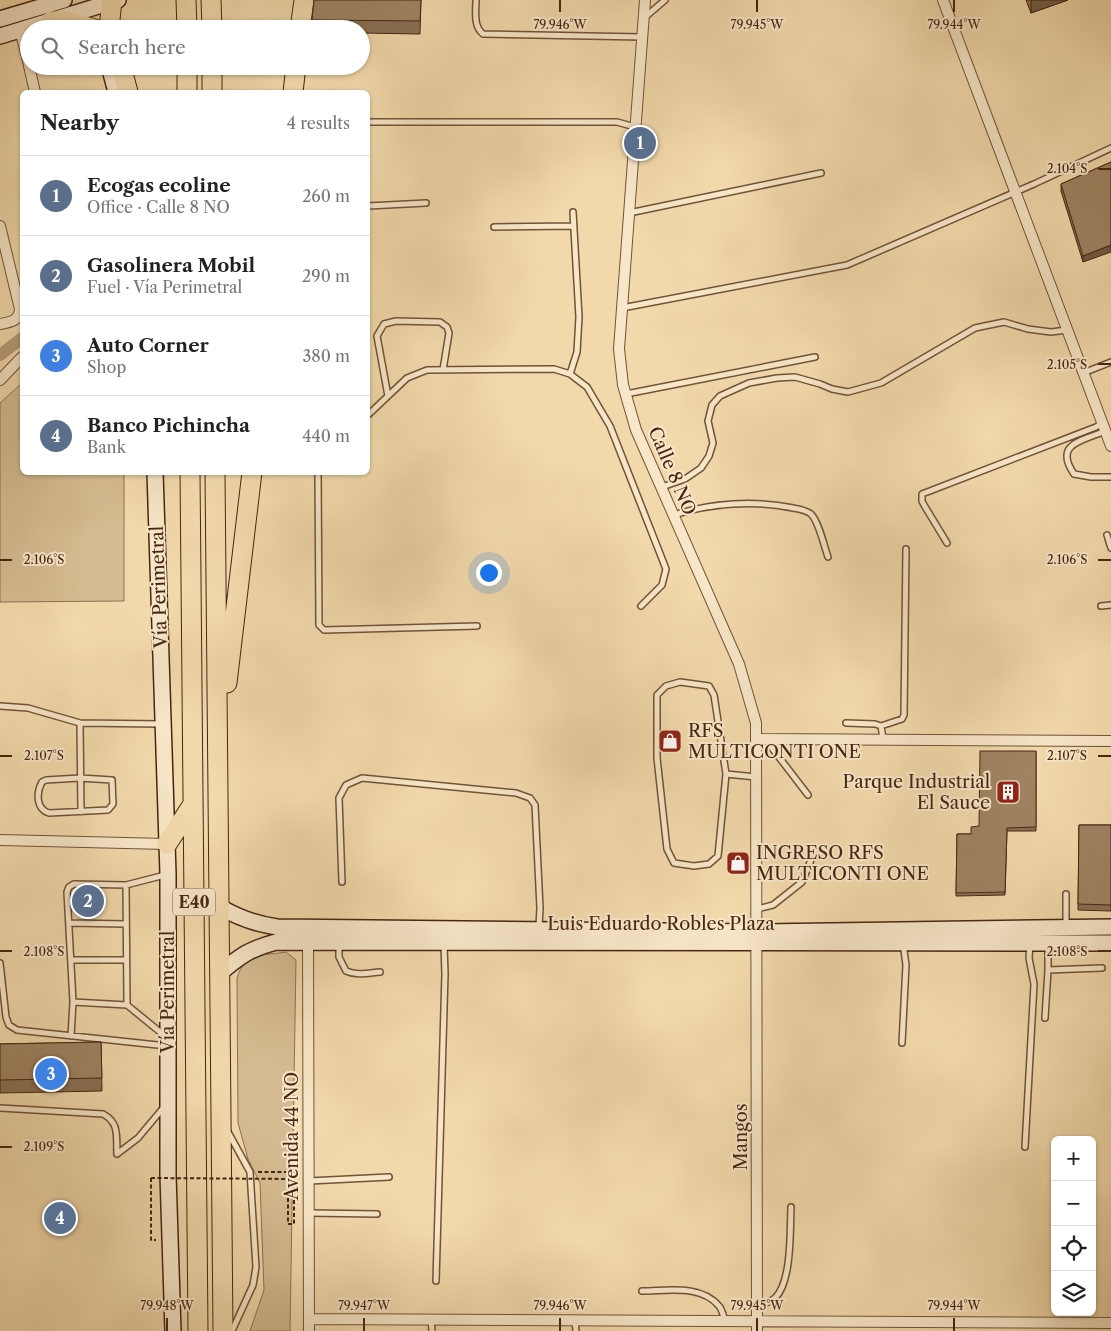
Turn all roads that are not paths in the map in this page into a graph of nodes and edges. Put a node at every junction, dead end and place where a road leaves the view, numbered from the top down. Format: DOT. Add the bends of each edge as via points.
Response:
graph roads {
  1 [pos="64,0"];
  2 [pos="186,0"];
  3 [pos="304,0"];
  4 [pos="476,0"];
  5 [pos="645,0"];
  6 [pos="665,0"];
  7 [pos="943,0"];
  8 [pos="114,1"];
  9 [pos="46,9"];
  10 [pos="643,18"];
  11 [pos="0,20"];
  12 [pos="32,20"];
  13 [pos="64,20"];
  14 [pos="111,20"];
  15 [pos="187,20"];
  16 [pos="301,20"];
  17 [pos="20,30"];
  18 [pos="0,36"];
  19 [pos="642,37"];
  20 [pos="31,75"];
  21 [pos="111,75"];
  22 [pos="124,75"];
  23 [pos="187,75"];
  24 [pos="212,75"];
  25 [pos="295,75"];
  26 [pos="35,90"];
  27 [pos="115,90"];
  28 [pos="128,90"];
  29 [pos="187,90"];
  30 [pos="212,90"];
  31 [pos="293,90"];
  32 [pos="370,122"];
  33 [pos="635,127"];
  34 [pos="1111,148"];
  35 [pos="821,173"];
  36 [pos="1015,193"];
  37 [pos="426,204"];
  38 [pos="370,206"];
  39 [pos="573,212"];
  40 [pos="629,214"];
  41 [pos="0,226"];
  42 [pos="574,226"];
  43 [pos="494,227"];
  44 [pos="622,308"];
  45 [pos="0,324"];
  46 [pos="1067,330"];
  47 [pos="815,357"];
  48 [pos="20,359"];
  49 [pos="1111,362"];
  50 [pos="443,370"];
  51 [pos="1083,373"];
  52 [pos="570,374"];
  53 [pos="0,380"];
  54 [pos="625,394"];
  55 [pos="388,396"];
  56 [pos="370,413"];
  57 [pos="1104,427"];
  58 [pos="1111,446"];
  59 [pos="155,475"];
  60 [pos="190,475"];
  61 [pos="215,475"];
  62 [pos="252,475"];
  63 [pos="318,475"];
  64 [pos="1111,477"];
  65 [pos="661,487"];
  66 [pos="674,515"];
  67 [pos="1106,536"];
  68 [pos="947,543"];
  69 [pos="1111,548"];
  70 [pos="906,549"];
  71 [pos="828,557"];
  72 [pos="1111,605"];
  73 [pos="641,606"];
  74 [pos="1101,606"];
  75 [pos="477,626"];
  76 [pos="0,706"];
  77 [pos="80,723"];
  78 [pos="846,723"];
  79 [pos="163,724"];
  80 [pos="881,726"];
  81 [pos="761,739"];
  82 [pos="883,739"];
  83 [pos="1111,741"];
  84 [pos="218,759"];
  85 [pos="726,774"];
  86 [pos="757,777"];
  87 [pos="80,778"];
  88 [pos="808,795"];
  89 [pos="193,804"];
  90 [pos="81,812"];
  91 [pos="0,840"];
  92 [pos="167,844"];
  93 [pos="811,860"];
  94 [pos="168,874"];
  95 [pos="342,882"];
  96 [pos="126,885"];
  97 [pos="1066,894"];
  98 [pos="220,907"];
  99 [pos="757,909"];
  100 [pos="69,923"];
  101 [pos="126,924"];
  102 [pos="1066,927"];
  103 [pos="1111,927"];
  104 [pos="539,936"];
  105 [pos="758,937"];
  106 [pos="308,941"];
  107 [pos="339,941"];
  108 [pos="444,942"];
  109 [pos="903,943"];
  110 [pos="1030,943"];
  111 [pos="1048,943"];
  112 [pos="1111,943"];
  113 [pos="71,960"];
  114 [pos="126,960"];
  115 [pos="0,963"];
  116 [pos="1102,968"];
  117 [pos="1048,970"];
  118 [pos="380,972"];
  119 [pos="220,973"];
  120 [pos="73,1002"];
  121 [pos="127,1005"];
  122 [pos="1044,1018"];
  123 [pos="71,1036"];
  124 [pos="167,1042"];
  125 [pos="902,1042"];
  126 [pos="168,1102"];
  127 [pos="0,1108"];
  128 [pos="221,1121"];
  129 [pos="1025,1147"];
  130 [pos="389,1176"];
  131 [pos="308,1177"];
  132 [pos="791,1207"];
  133 [pos="308,1213"];
  134 [pos="377,1214"];
  135 [pos="436,1281"];
  136 [pos="642,1291"];
  137 [pos="757,1307"];
  138 [pos="309,1318"];
  139 [pos="431,1319"];
  140 [pos="575,1320"];
  141 [pos="725,1321"];
  142 [pos="1111,1323"];
  143 [pos="757,1326"];
  144 [pos="926,1327"];
  145 [pos="173,1331"];
  146 [pos="198,1331"];
  147 [pos="223,1331"];
  148 [pos="232,1331"];
  149 [pos="309,1331"];
  150 [pos="432,1331"];
  151 [pos="576,1331"];
  1 -- 9 [label="street"];
  2 -- 15 [label="highway"];
  3 -- 16 [label="highway"];
  4 -- 19 [label="lane" via="476,24 483,34"];
  5 -- 10 [label="street, Calle 8 NO"];
  6 -- 10 [label="lane"];
  7 -- 36 [label="street"];
  8 -- 9 [label="street"];
  8 -- 14 [label="highway"];
  9 -- 11 [label="street"];
  9 -- 12 [label="street"];
  9 -- 13 [label="highway"];
  10 -- 19 [label="street, Calle 8 NO"];
  17 -- 18 [label="street"];
  19 -- 33 [label="street, Calle 8 NO"];
  20 -- 26 [label="street"];
  21 -- 27 [label="street"];
  22 -- 28 [label="highway"];
  23 -- 29 [label="highway"];
  24 -- 30 [label="highway"];
  25 -- 31 [label="highway"];
  32 -- 33 [label="lane" via="617,122"];
  33 -- 40 [label="street, Calle 8 NO"];
  34 -- 36 [label="lane"];
  35 -- 40 [label="lane"];
  36 -- 44 [label="lane" via="847,265"];
  36 -- 46 [label="street"];
  37 -- 38 [label="lane"];
  39 -- 42 [label="lane"];
  40 -- 44 [label="street, Calle 8 NO"];
  41 -- 45 [label="street" via="20,309 20,316 15,320"];
  42 -- 43 [label="lane"];
  42 -- 52 [label="lane" via="579,317 577,352"];
  44 -- 54 [label="street, Calle 8 NO" via="619,349"];
  46 -- 51 [label="street"];
  46 -- 65 [label="lane" via="1028,330 1004,322 975,328 881,383 848,392 795,377 749,383 720,396 712,405 708,421 713,443 701,468 685,479"];
  47 -- 54 [label="lane"];
  48 -- 53 [label="street"];
  49 -- 51 [label="lane"];
  50 -- 52 [label="lane" via="554,369"];
  50 -- 55 [label="lane" via="427,370 407,378"];
  50 -- 55 [label="lane" via="449,333 447,326 440,322 396,321 384,324 377,336"];
  51 -- 57 [label="street"];
  52 -- 73 [label="lane" via="587,387 610,426 666,569 662,585"];
  54 -- 65 [label="street, Calle 8 NO" via="636,430"];
  55 -- 56 [label="lane"];
  57 -- 58 [label="street"];
  57 -- 64 [label="lane" via="1069,446 1068,465 1074,474"];
  57 -- 68 [label="lane" via="1096,427 922,494 924,505"];
  59 -- 79 [label="street, Vía Perimetral"];
  60 -- 89 [label="highway, Vía Perimetral / E40"];
  61 -- 84 [label="highway, E40"];
  62 -- 84 [label="highway"];
  63 -- 75 [label="lane" via="319,625 324,630"];
  65 -- 66 [label="street, Calle 8 NO"];
  66 -- 71 [label="lane" via="741,503 801,510 810,513 816,521"];
  66 -- 81 [label="street, Calle 8 NO" via="739,664"];
  67 -- 69 [label="lane"];
  70 -- 80 [label="lane" via="904,715 902,719"];
  72 -- 74 [label="lane"];
  76 -- 77 [label="lane" via="28,708"];
  77 -- 79 [label="lane"];
  77 -- 87 [label="lane"];
  78 -- 80 [label="lane"];
  79 -- 92 [label="street, Vía Perimetral"];
  80 -- 82 [label="lane"];
  81 -- 82 [label="street"];
  81 -- 86 [label="street, Calle 8 NO"];
  81 -- 88 [label="lane"];
  82 -- 83 [label="street"];
  84 -- 98 [label="highway, E40"];
  85 -- 85 [label="lane" via="714,696 709,686 680,682 666,686 657,696 657,758 667,849 674,863 709,864 718,856"];
  85 -- 86 [label="lane"];
  86 -- 99 [label="street, Calle 8 NO"];
  87 -- 90 [label="lane"];
  87 -- 90 [label="lane" via="108,778 113,783 111,808"];
  87 -- 90 [label="lane" via="42,782 39,806 50,813"];
  89 -- 92 [label="highway"];
  89 -- 146 [label="highway, Vía Perimetral / E40"];
  91 -- 92 [label="street"];
  92 -- 94 [label="street, Vía Perimetral"];
  93 -- 99 [label="lane" via="802,882 773,905"];
  94 -- 96 [label="lane"];
  94 -- 124 [label="street, Vía Perimetral"];
  95 -- 104 [label="lane" via="339,798 346,785 362,778 516,793 530,798 535,805"];
  96 -- 100 [label="lane" via="74,884 69,887"];
  96 -- 101 [label="lane"];
  97 -- 102 [label="lane"];
  98 -- 104 [label="street, Luis Eduardo Robles Plaza" via="239,918 277,927"];
  98 -- 119 [label="highway, E40"];
  99 -- 105 [label="street, Calle 8 NO"];
  100 -- 101 [label="lane"];
  100 -- 113 [label="lane"];
  101 -- 114 [label="lane"];
  102 -- 103 [label="street, Luis Eduardo Robles Plaza"];
  102 -- 105 [label="street, Luis Eduardo Robles Plaza"];
  104 -- 105 [label="street, Luis Eduardo Robles Plaza"];
  104 -- 108 [label="street, Luis Eduardo Robles Plaza"];
  105 -- 109 [label="street, Luis Eduardo Robles Plaza"];
  105 -- 137 [label="street, Mangos"];
  106 -- 107 [label="street, Luis Eduardo Robles Plaza"];
  106 -- 119 [label="street, Luis Eduardo Robles Plaza" via="276,942 254,948"];
  106 -- 131 [label="street, Avenida 44 NO"];
  107 -- 108 [label="street, Luis Eduardo Robles Plaza"];
  107 -- 118 [label="lane" via="339,957 346,971 361,974"];
  108 -- 135 [label="lane" via="446,974"];
  109 -- 110 [label="street, Luis Eduardo Robles Plaza"];
  109 -- 125 [label="lane" via="906,965"];
  110 -- 111 [label="street, Luis Eduardo Robles Plaza"];
  110 -- 129 [label="lane" via="1034,984"];
  111 -- 112 [label="street, Luis Eduardo Robles Plaza"];
  111 -- 117 [label="lane"];
  113 -- 114 [label="lane"];
  113 -- 120 [label="lane"];
  114 -- 121 [label="lane"];
  115 -- 123 [label="lane" via="9,1025 17,1030"];
  116 -- 117 [label="lane"];
  117 -- 122 [label="lane"];
  119 -- 128 [label="highway, E40"];
  120 -- 121 [label="lane"];
  120 -- 123 [label="lane"];
  121 -- 124 [label="lane"];
  123 -- 124 [label="lane"];
  124 -- 126 [label="street, Vía Perimetral"];
  126 -- 127 [label="lane" via="138,1138 117,1154 116,1128 111,1118 103,1114"];
  126 -- 145 [label="street, Vía Perimetral"];
  128 -- 147 [label="highway, E40"];
  128 -- 148 [label="lane" via="250,1172 256,1267 253,1285"];
  130 -- 131 [label="lane"];
  131 -- 133 [label="street, Avenida 44 NO"];
  132 -- 137 [label="lane" via="787,1276 774,1299"];
  133 -- 134 [label="lane"];
  133 -- 138 [label="street, Avenida 44 NO"];
  136 -- 141 [label="lane" via="686,1290 705,1294 719,1306"];
  137 -- 143 [label="street, Mangos"];
  138 -- 139 [label="street"];
  138 -- 149 [label="street, Avenida 44 NO"];
  139 -- 140 [label="street"];
  139 -- 150 [label="lane"];
  140 -- 141 [label="street"];
  140 -- 151 [label="lane"];
  141 -- 143 [label="street"];
  142 -- 144 [label="street"];
  143 -- 144 [label="street"];
}
